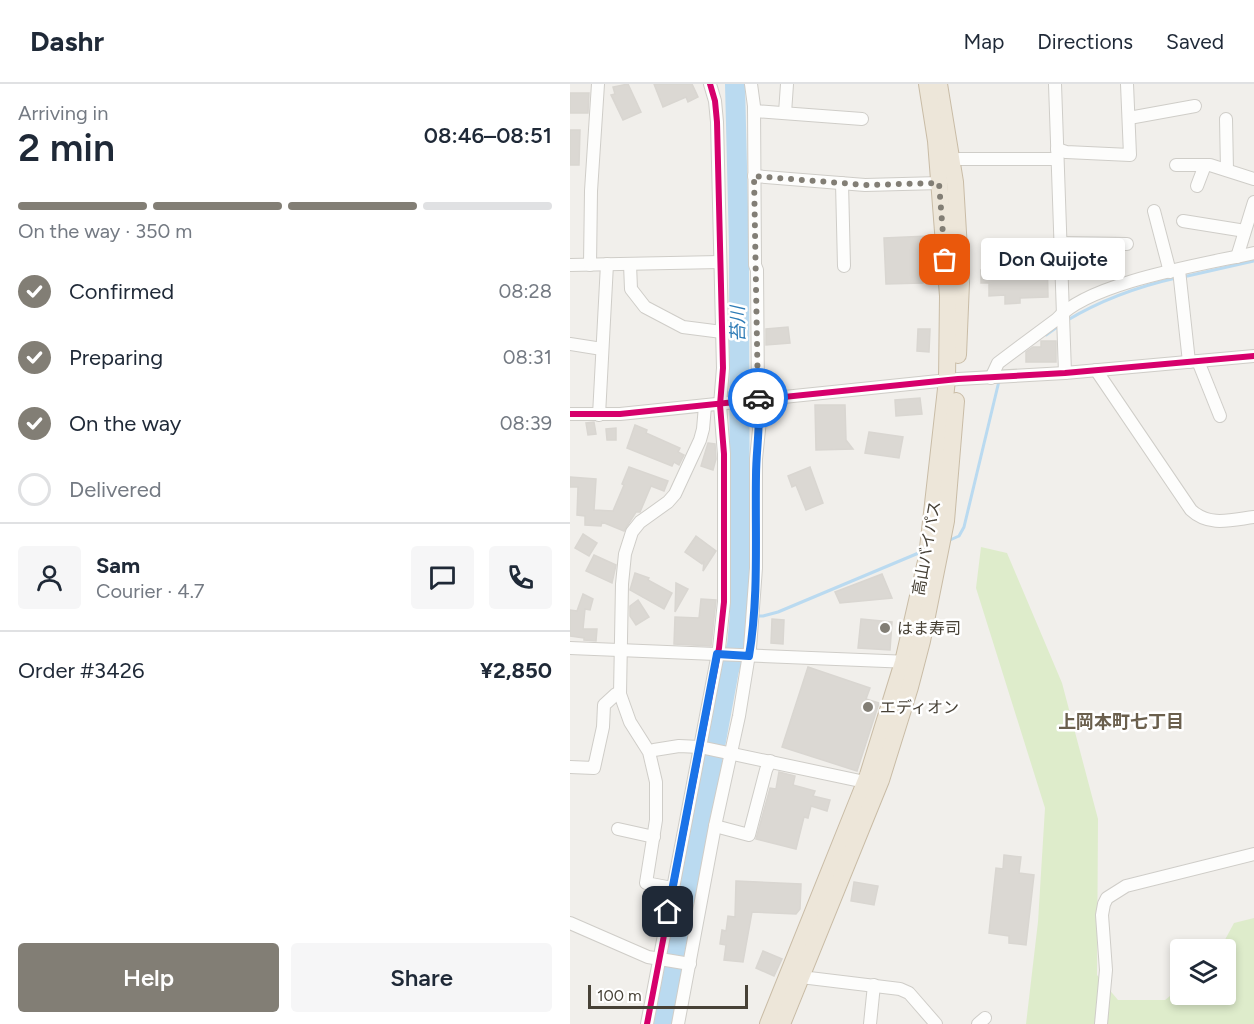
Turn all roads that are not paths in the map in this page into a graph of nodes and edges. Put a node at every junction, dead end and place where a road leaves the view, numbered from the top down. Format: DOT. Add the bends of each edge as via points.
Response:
graph roads {
  1 [pos="598,84"];
  2 [pos="710,84"];
  3 [pos="751,84"];
  4 [pos="787,84"];
  5 [pos="927,84"];
  6 [pos="939,84"];
  7 [pos="1055,84"];
  8 [pos="1127,84"];
  9 [pos="1195,106"];
  10 [pos="754,111"];
  11 [pos="786,113"];
  12 [pos="1129,118"];
  13 [pos="862,119"];
  14 [pos="1227,119"];
  15 [pos="1057,154"];
  16 [pos="959,159"];
  17 [pos="1176,165"];
  18 [pos="1205,165"];
  19 [pos="1227,170"];
  20 [pos="754,176"];
  21 [pos="1254,179"];
  22 [pos="842,183"];
  23 [pos="939,183"];
  24 [pos="1197,186"];
  25 [pos="1254,202"];
  26 [pos="1154,212"];
  27 [pos="1184,221"];
  28 [pos="1244,233"];
  29 [pos="1060,243"];
  30 [pos="1127,244"];
  31 [pos="1254,254"];
  32 [pos="1237,257"];
  33 [pos="720,262"];
  34 [pos="608,264"];
  35 [pos="630,264"];
  36 [pos="570,265"];
  37 [pos="590,265"];
  38 [pos="844,266"];
  39 [pos="1177,274"];
  40 [pos="1063,315"];
  41 [pos="722,332"];
  42 [pos="570,345"];
  43 [pos="602,349"];
  44 [pos="1254,356"];
  45 [pos="1193,361"];
  46 [pos="1096,370"];
  47 [pos="1065,373"];
  48 [pos="992,378"];
  49 [pos="953,380"];
  50 [pos="755,400"];
  51 [pos="723,404"];
  52 [pos="705,406"];
  53 [pos="570,414"];
  54 [pos="598,415"];
  55 [pos="1220,416"];
  56 [pos="1254,517"];
  57 [pos="570,648"];
  58 [pos="622,650"];
  59 [pos="719,655"];
  60 [pos="748,656"];
  61 [pos="910,662"];
  62 [pos="620,694"];
  63 [pos="702,747"];
  64 [pos="654,750"];
  65 [pos="729,752"];
  66 [pos="770,761"];
  67 [pos="570,767"];
  68 [pos="865,782"];
  69 [pos="716,826"];
  70 [pos="618,829"];
  71 [pos="654,837"];
  72 [pos="1254,854"];
  73 [pos="672,888"];
  74 [pos="570,923"];
  75 [pos="661,959"];
  76 [pos="687,964"];
  77 [pos="801,977"];
  78 [pos="874,985"];
  79 [pos="647,1024"];
  80 [pos="678,1024"];
  81 [pos="768,1024"];
  82 [pos="782,1024"];
  83 [pos="870,1024"];
  84 [pos="936,1024"];
  85 [pos="1101,1024"];
  1 -- 37 [label="street"];
  2 -- 33 [label="street" via="717,122"];
  3 -- 10 [label="street"];
  4 -- 11 [label="street"];
  5 -- 23 [label="highway, 高山バイパス"];
  6 -- 49 [label="highway, 高山バイパス" via="955,182 961,283"];
  7 -- 15 [label="street"];
  8 -- 12 [label="street"];
  9 -- 12 [label="street"];
  10 -- 11 [label="street"];
  10 -- 20 [label="street"];
  11 -- 13 [label="street"];
  12 -- 15 [label="street" via="1130,155"];
  14 -- 19 [label="street"];
  15 -- 16 [label="street"];
  15 -- 29 [label="street"];
  17 -- 18 [label="street"];
  18 -- 19 [label="street"];
  18 -- 24 [label="street"];
  19 -- 21 [label="street"];
  20 -- 22 [label="street"];
  20 -- 50 [label="street"];
  22 -- 23 [label="street"];
  22 -- 38 [label="street"];
  23 -- 49 [label="highway, 高山バイパス"];
  25 -- 28 [label="street"];
  26 -- 39 [label="street"];
  27 -- 28 [label="street"];
  28 -- 32 [label="street"];
  29 -- 30 [label="street"];
  29 -- 40 [label="street"];
  31 -- 32 [label="street"];
  32 -- 39 [label="street"];
  33 -- 35 [label="street"];
  33 -- 41 [label="street"];
  34 -- 35 [label="street"];
  34 -- 37 [label="street"];
  34 -- 43 [label="street"];
  35 -- 41 [label="street" via="631,290 645,307 683,327"];
  36 -- 37 [label="street"];
  39 -- 40 [label="street" via="1120,285"];
  39 -- 45 [label="street"];
  40 -- 47 [label="street"];
  40 -- 48 [label="street" via="998,363"];
  41 -- 51 [label="street"];
  42 -- 43 [label="street"];
  43 -- 54 [label="street"];
  44 -- 45 [label="street"];
  45 -- 46 [label="street"];
  45 -- 55 [label="street"];
  46 -- 47 [label="street"];
  46 -- 56 [label="street" via="1197,516 1217,522"];
  47 -- 48 [label="street"];
  48 -- 49 [label="street"];
  49 -- 50 [label="street"];
  49 -- 61 [label="highway, 高山バイパス" via="935,546"];
  50 -- 51 [label="street"];
  50 -- 60 [label="street" via="760,420 754,608"];
  51 -- 52 [label="street"];
  51 -- 59 [label="street" via="724,602"];
  52 -- 54 [label="street"];
  52 -- 58 [label="street" via="700,440 675,494 640,522 628,542 622,584"];
  53 -- 54 [label="street"];
  57 -- 58 [label="street"];
  58 -- 59 [label="street"];
  58 -- 62 [label="street"];
  59 -- 60 [label="street"];
  59 -- 63 [label="street"];
  60 -- 61 [label="street"];
  60 -- 65 [label="street"];
  61 -- 68 [label="highway, 高山バイパス"];
  61 -- 77 [label="highway, 高山バイパス" via="881,780"];
  62 -- 67 [label="street" via="604,705 594,768"];
  62 -- 71 [label="street" via="630,722 652,761 657,798"];
  63 -- 64 [label="street"];
  63 -- 65 [label="street"];
  63 -- 73 [label="street"];
  65 -- 66 [label="street"];
  65 -- 69 [label="street"];
  66 -- 68 [label="street"];
  66 -- 69 [label="street" via="749,835"];
  68 -- 81 [label="highway, 高山バイパス"];
  69 -- 76 [label="street"];
  70 -- 71 [label="street"];
  71 -- 73 [label="street" via="646,883"];
  72 -- 85 [label="street" via="1126,886 1107,898 1102,915 1106,970"];
  73 -- 75 [label="street"];
  74 -- 75 [label="street"];
  75 -- 76 [label="street"];
  75 -- 79 [label="street"];
  76 -- 80 [label="street"];
  77 -- 78 [label="street"];
  77 -- 82 [label="highway, 高山バイパス"];
  78 -- 83 [label="street"];
  78 -- 84 [label="street" via="905,990"];
}
